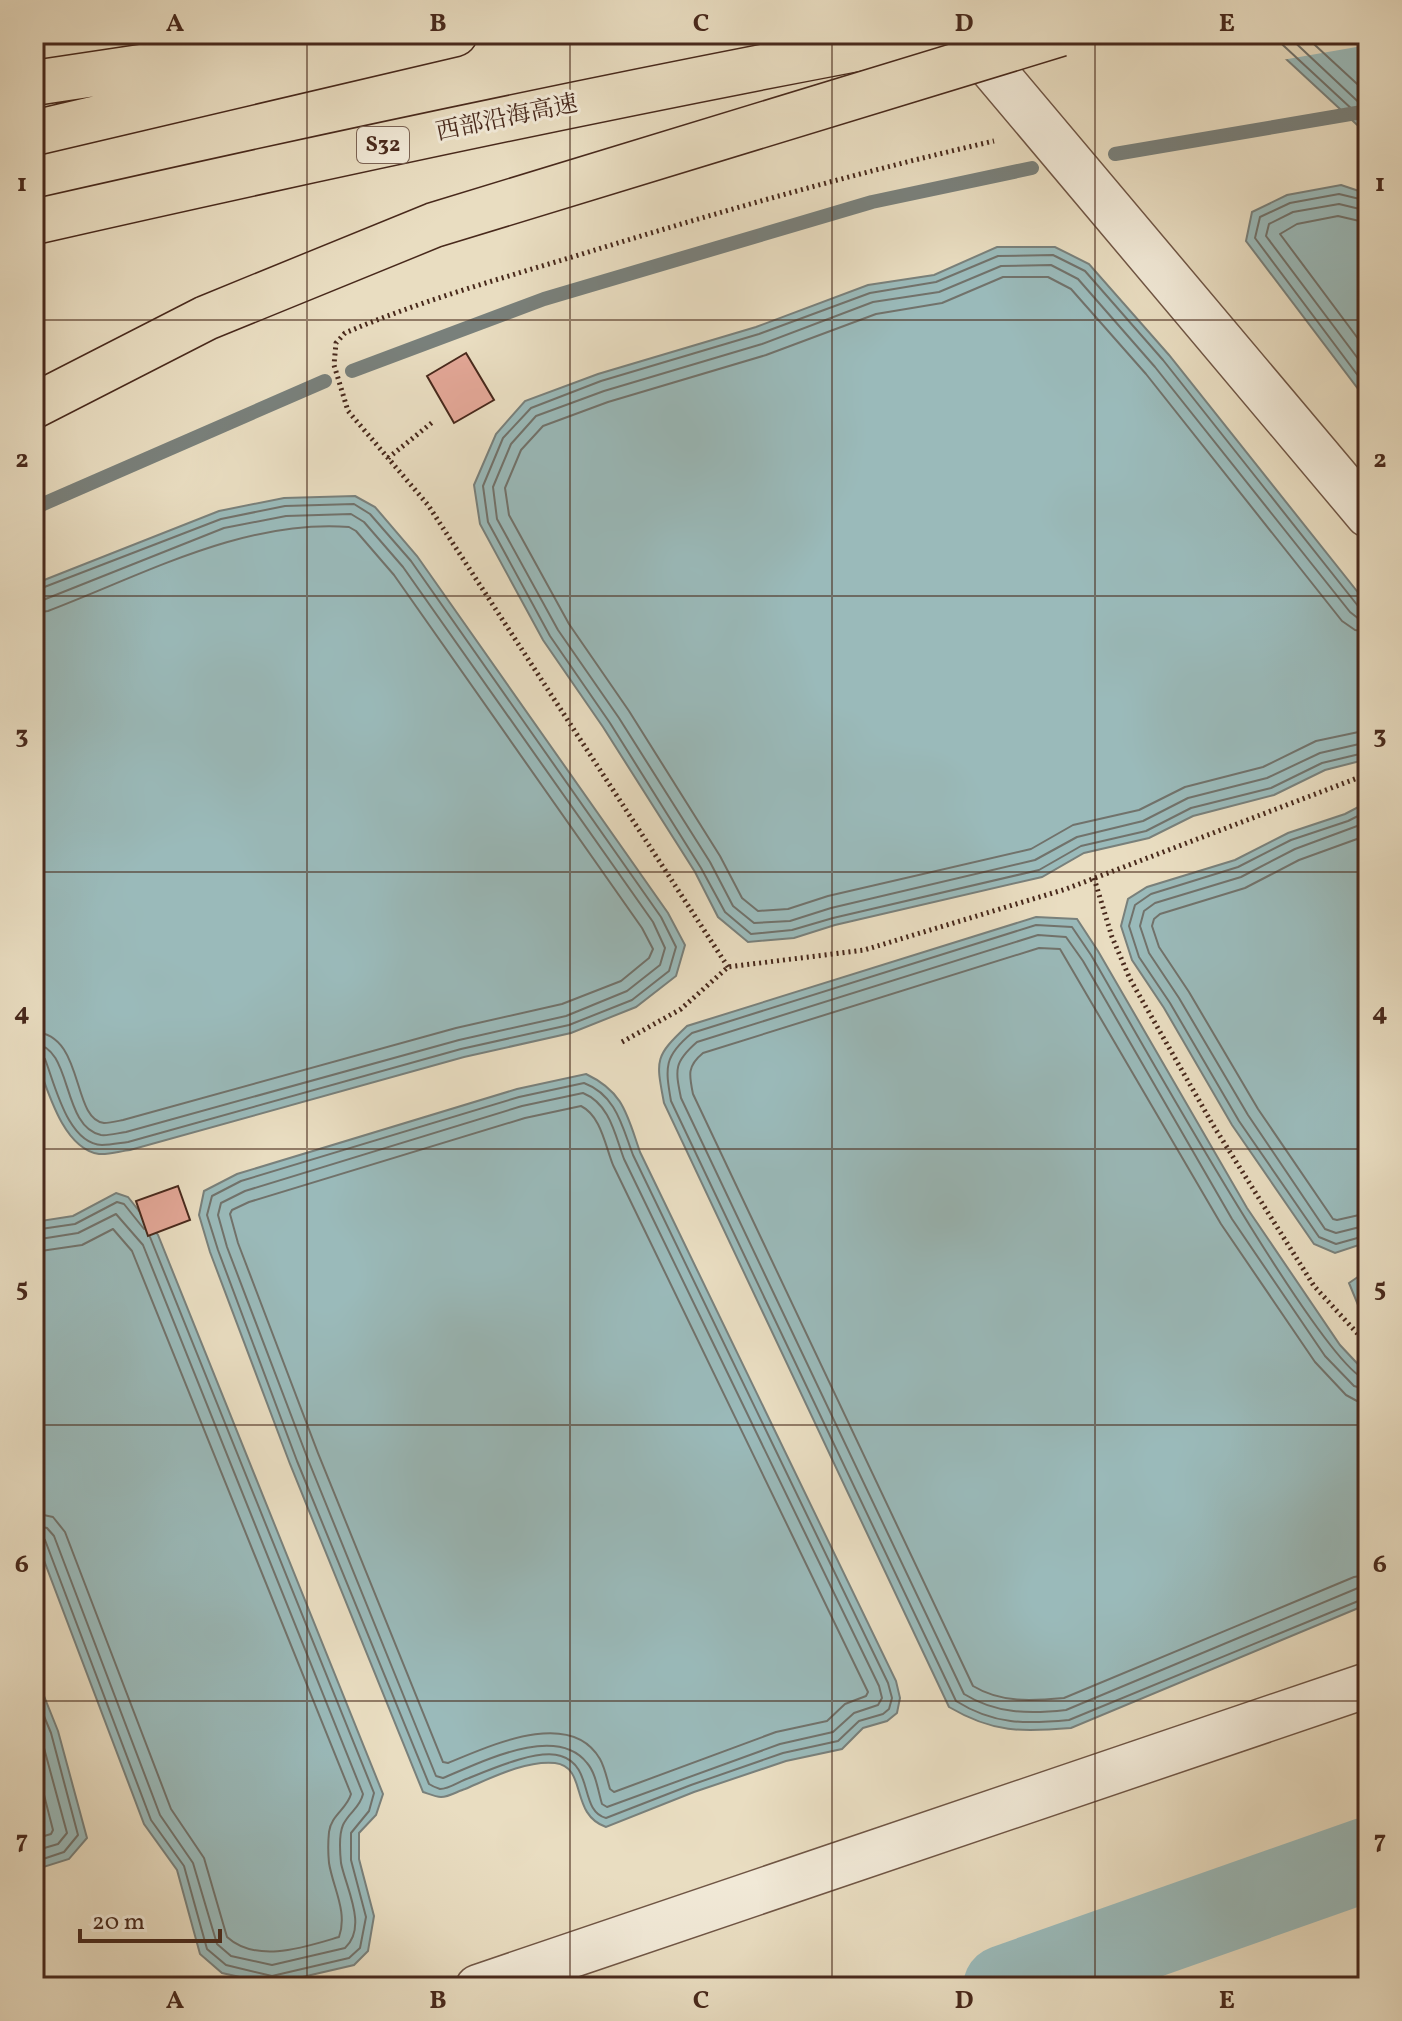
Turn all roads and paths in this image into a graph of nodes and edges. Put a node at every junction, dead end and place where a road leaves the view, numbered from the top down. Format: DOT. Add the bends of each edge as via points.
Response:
graph roads {
  1 [pos="359,34"];
  2 [pos="455,34"];
  3 [pos="936,34"];
  4 [pos="963,34"];
  5 [pos="1060,34"];
  6 [pos="34,83"];
  7 [pos="1043,129"];
  8 [pos="34,133"];
  9 [pos="34,222"];
  10 [pos="34,406"];
  11 [pos="434,421"];
  12 [pos="388,458"];
  13 [pos="1368,515"];
  14 [pos="1368,774"];
  15 [pos="1094,878"];
  16 [pos="728,967"];
  17 [pos="622,1042"];
  18 [pos="1368,1345"];
  19 [pos="1368,1685"];
  20 [pos="478,1987"];
  1 -- 6 [label="highway"];
  2 -- 8 [label="highway"];
  3 -- 9 [label="highway, 西部沿海高速 / S32" via="686,81"];
  4 -- 7 [label="street"];
  5 -- 10 [label="highway, bridge" via="434,225 206,318"];
  7 -- 12 [label="path" via="877,168 684,223 445,296 345,333 333,353 340,388 348,411"];
  7 -- 13 [label="street"];
  11 -- 12 [label="path"];
  12 -- 16 [label="path" via="428,505"];
  14 -- 15 [label="path"];
  15 -- 16 [label="path" via="864,950"];
  15 -- 18 [label="path" via="1130,979 1213,1125 1314,1286"];
  16 -- 17 [label="path" via="681,1009"];
  19 -- 20 [label="street"];
}
